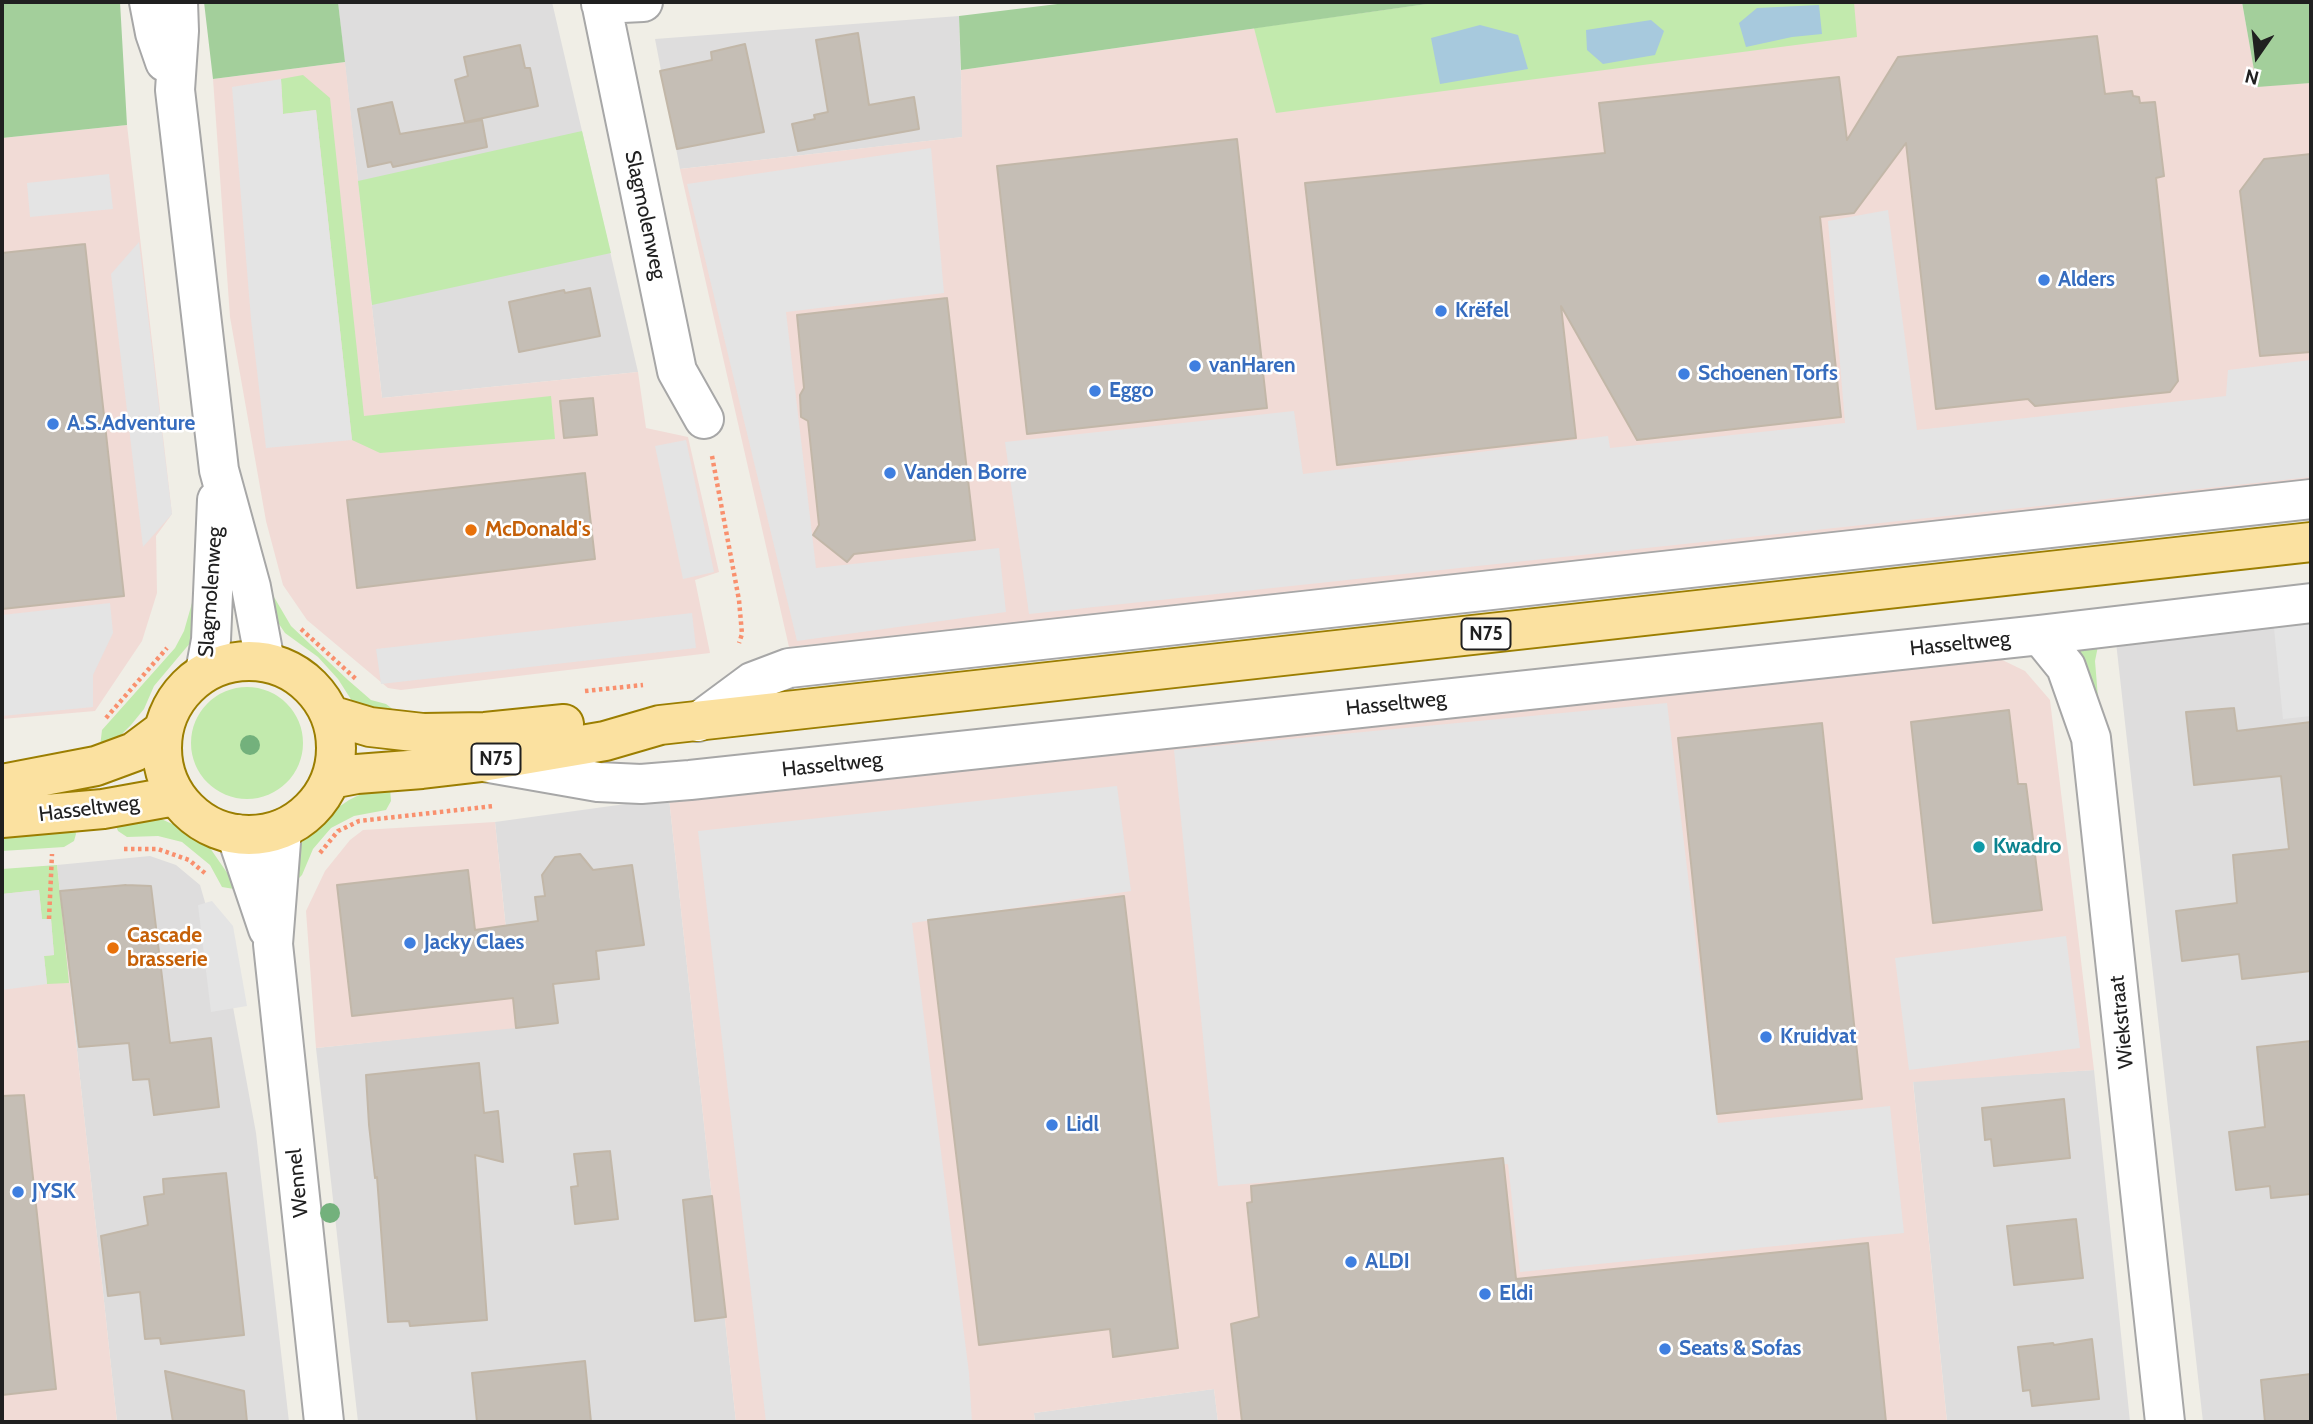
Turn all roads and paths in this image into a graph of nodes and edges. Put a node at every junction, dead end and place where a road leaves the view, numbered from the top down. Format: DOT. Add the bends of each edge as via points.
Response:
graph roads {
  1 [pos="149,2"];
  2 [pos="178,2"];
  3 [pos="643,2"];
  4 [pos="601,3"];
  5 [pos="175,90"];
  6 [pos="705,419"];
  7 [pos="219,470"];
  8 [pos="2311,499"];
  9 [pos="2311,542"];
  10 [pos="2311,603"];
  11 [pos="299,626"];
  12 [pos="2040,635"];
  13 [pos="172,642"];
  14 [pos="738,650"];
  15 [pos="265,662"];
  16 [pos="205,672"];
  17 [pos="361,682"];
  18 [pos="651,685"];
  19 [pos="582,692"];
  20 [pos="330,715"];
  21 [pos="105,720"];
  22 [pos="698,722"];
  23 [pos="660,725"];
  24 [pos="162,732"];
  25 [pos="482,762"];
  26 [pos="11,777"];
  27 [pos="331,779"];
  28 [pos="176,796"];
  29 [pos="399,816"];
  30 [pos="2,818"];
  31 [pos="282,829"];
  32 [pos="236,834"];
  33 [pos="121,849"];
  34 [pos="52,854"];
  35 [pos="316,861"];
  36 [pos="209,876"];
  37 [pos="49,919"];
  38 [pos="273,944"];
  39 [pos="324,1422"];
  40 [pos="2165,1422"];
  1 -- 5 [label="street, Slagmolenweg"];
  2 -- 5 [label="street, Slagmolenweg"];
  3 -- 4 [label="street, Slagmolenweg"];
  4 -- 6 [label="street, Slagmolenweg" via="677,371"];
  5 -- 7 [label="street, Slagmolenweg"];
  6 -- 14 [label="path" via="739,600 742,634"];
  7 -- 15 [label="street, Slagmolenweg" via="251,587"];
  7 -- 16 [label="street, Slagmolenweg" via="211,640"];
  8 -- 22 [label="street" via="789,668 752,682"];
  9 -- 22 [label="main road, Hasseltweg / N75"];
  10 -- 12 [label="street, Hasseltweg"];
  11 -- 17 [label="path"];
  12 -- 25 [label="street, Hasseltweg" via="678,781 598,782"];
  12 -- 40 [label="street, Wiekstraat" via="2066,667 2091,738"];
  13 -- 21 [label="path"];
  15 -- 16 [label="main road, Hasseltweg" via="234,662"];
  15 -- 20 [label="main road, Hasseltweg" via="292,672 315,691"];
  16 -- 24 [label="main road, Hasseltweg" via="185,687"];
  18 -- 19 [label="path"];
  20 -- 23 [label="main road, Hasseltweg / N75" via="370,727 423,733 603,720"];
  20 -- 27 [label="main road, Hasseltweg" via="336,736"];
  22 -- 23 [label="main road, Hasseltweg / N75"];
  23 -- 25 [label="main road, Hasseltweg / N75" via="605,741"];
  24 -- 26 [label="main road, Hasseltweg" via="134,752 96,766"];
  24 -- 28 [label="main road, Hasseltweg" via="165,776"];
  25 -- 27 [label="main road, Hasseltweg / N75"];
  27 -- 31 [label="main road, Hasseltweg" via="303,817"];
  28 -- 30 [label="main road, Hasseltweg" via="103,809"];
  28 -- 32 [label="main road, Hasseltweg" via="212,828"];
  29 -- 35 [label="path" via="359,821 338,831"];
  31 -- 32 [label="main road, Hasseltweg" via="260,836"];
  31 -- 38 [label="street, Wennel"];
  32 -- 38 [label="street, Wennel"];
  33 -- 36 [label="path" via="158,849 189,860"];
  34 -- 37 [label="path"];
  38 -- 39 [label="street, Wennel"];
}
